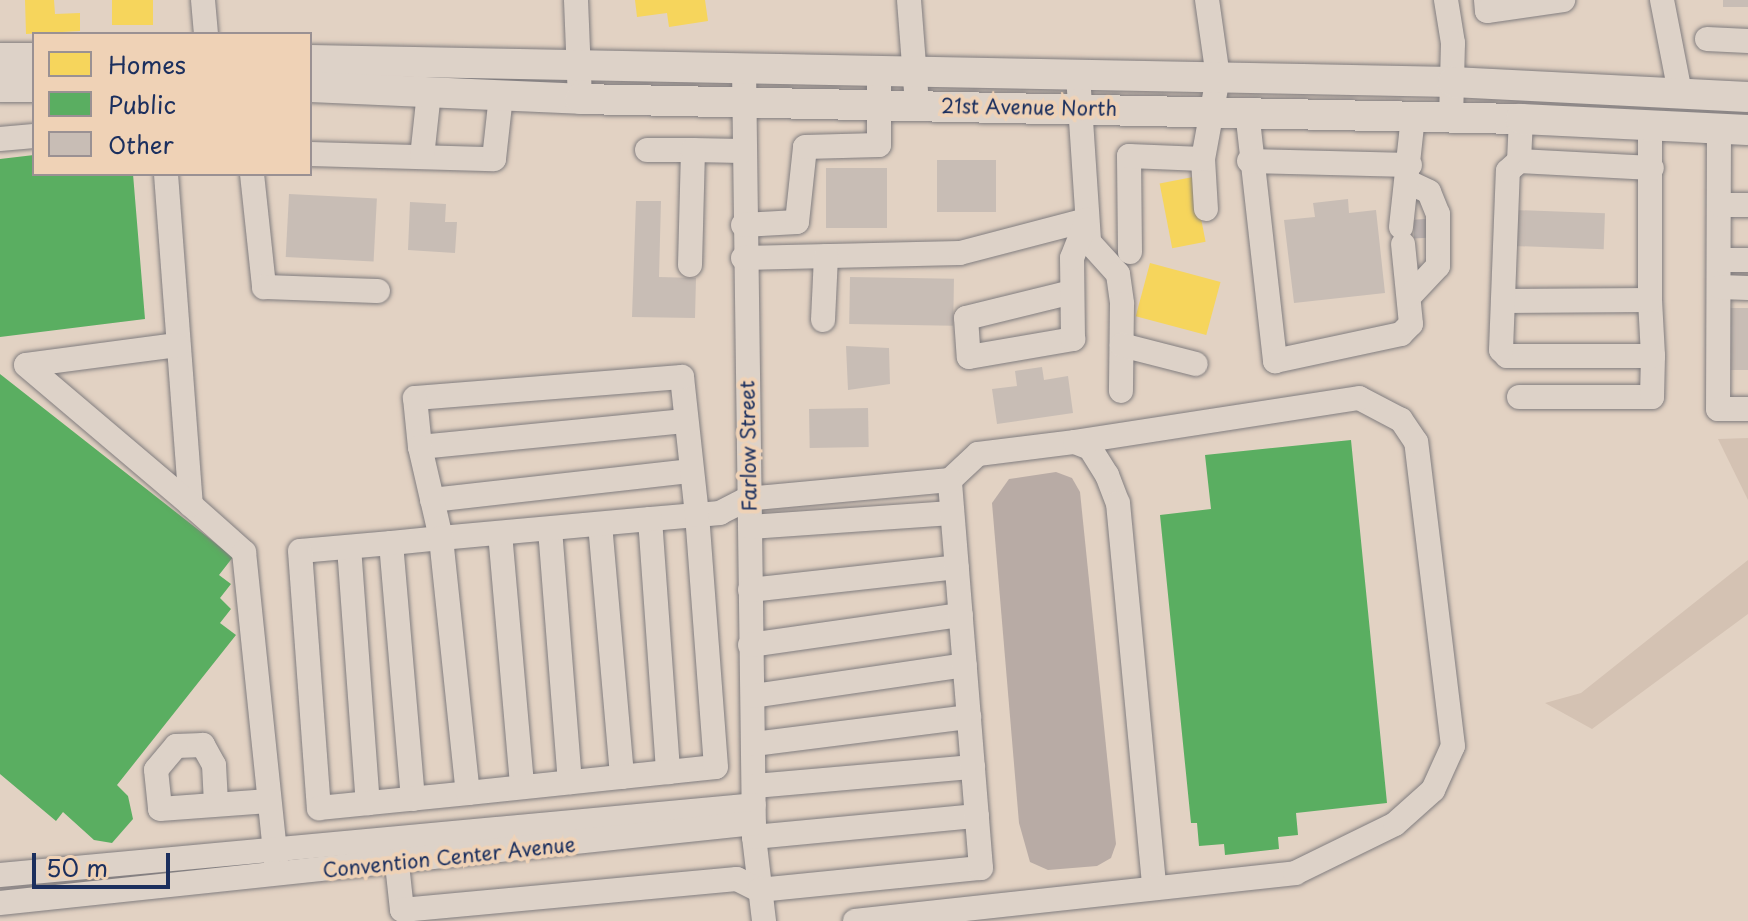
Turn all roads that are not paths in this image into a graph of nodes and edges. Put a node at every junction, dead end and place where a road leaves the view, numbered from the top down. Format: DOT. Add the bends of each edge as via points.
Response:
graph roads {
  1 [pos="203,0"];
  2 [pos="576,0"];
  3 [pos="909,0"];
  4 [pos="1207,0"];
  5 [pos="1563,0"];
  6 [pos="1662,0"];
  7 [pos="1487,6"];
  8 [pos="1448,9"];
  9 [pos="206,32"];
  10 [pos="1707,39"];
  11 [pos="1748,41"];
  12 [pos="0,58"];
  13 [pos="32,58"];
  14 [pos="312,60"];
  15 [pos="581,65"];
  16 [pos="744,68"];
  17 [pos="879,71"];
  18 [pos="919,72"];
  19 [pos="1078,75"];
  20 [pos="1218,77"];
  21 [pos="1453,82"];
  22 [pos="0,87"];
  23 [pos="32,87"];
  24 [pos="312,87"];
  25 [pos="429,93"];
  26 [pos="1680,93"];
  27 [pos="501,96"];
  28 [pos="1748,97"];
  29 [pos="580,99"];
  30 [pos="740,102"];
  31 [pos="879,104"];
  32 [pos="917,104"];
  33 [pos="1077,108"];
  34 [pos="1247,111"];
  35 [pos="1214,112"];
  36 [pos="1413,116"];
  37 [pos="1451,118"];
  38 [pos="1521,119"];
  39 [pos="1650,126"];
  40 [pos="1734,130"];
  41 [pos="32,136"];
  42 [pos="0,139"];
  43 [pos="647,150"];
  44 [pos="693,150"];
  45 [pos="742,151"];
  46 [pos="312,154"];
  47 [pos="422,157"];
  48 [pos="1203,159"];
  49 [pos="1249,161"];
  50 [pos="1519,161"];
  51 [pos="1652,168"];
  52 [pos="1409,174"];
  53 [pos="166,176"];
  54 [pos="252,176"];
  55 [pos="1720,205"];
  56 [pos="1748,205"];
  57 [pos="1206,209"];
  58 [pos="1087,220"];
  59 [pos="743,225"];
  60 [pos="1130,252"];
  61 [pos="826,256"];
  62 [pos="743,258"];
  63 [pos="1720,260"];
  64 [pos="1748,260"];
  65 [pos="690,265"];
  66 [pos="1720,287"];
  67 [pos="1748,288"];
  68 [pos="378,291"];
  69 [pos="1072,292"];
  70 [pos="1409,297"];
  71 [pos="1650,300"];
  72 [pos="1503,301"];
  73 [pos="823,320"];
  74 [pos="177,345"];
  75 [pos="1122,345"];
  76 [pos="1653,356"];
  77 [pos="1196,364"];
  78 [pos="1121,391"];
  79 [pos="1519,397"];
  80 [pos="1748,409"];
  81 [pos="685,421"];
  82 [pos="1075,442"];
  83 [pos="420,447"];
  84 [pos="691,471"];
  85 [pos="950,480"];
  86 [pos="747,499"];
  87 [pos="432,500"];
  88 [pos="191,505"];
  89 [pos="952,513"];
  90 [pos="697,515"];
  91 [pos="650,519"];
  92 [pos="600,524"];
  93 [pos="750,527"];
  94 [pos="550,529"];
  95 [pos="500,533"];
  96 [pos="441,538"];
  97 [pos="391,543"];
  98 [pos="349,547"];
  99 [pos="957,567"];
  100 [pos="750,590"];
  101 [pos="961,615"];
  102 [pos="750,645"];
  103 [pos="965,665"];
  104 [pos="753,696"];
  105 [pos="969,717"];
  106 [pos="754,744"];
  107 [pos="973,767"];
  108 [pos="668,772"];
  109 [pos="622,777"];
  110 [pos="570,782"];
  111 [pos="522,787"];
  112 [pos="468,793"];
  113 [pos="413,799"];
  114 [pos="269,801"];
  115 [pos="216,803"];
  116 [pos="368,803"];
  117 [pos="754,813"];
  118 [pos="977,816"];
  119 [pos="274,847"];
  120 [pos="397,864"];
  121 [pos="0,875"];
  122 [pos="279,876"];
  123 [pos="1154,886"];
  124 [pos="759,890"];
  125 [pos="0,903"];
  126 [pos="764,921"];
  127 [pos="855,921"];
  1 -- 9 [label="street"];
  2 -- 15 [label="street"];
  3 -- 18 [label="street"];
  4 -- 20 [label="street"];
  5 -- 7 [label="street"];
  6 -- 26 [label="street"];
  7 -- 8 [label="street"];
  8 -- 21 [label="street"];
  10 -- 11 [label="street"];
  12 -- 13 [label="main road"];
  14 -- 15 [label="main road, 21st Avenue North"];
  15 -- 16 [label="main road, 21st Avenue North"];
  15 -- 29 [label="street"];
  16 -- 17 [label="main road, 21st Avenue North"];
  16 -- 30 [label="street, Farlow Street"];
  17 -- 18 [label="main road, 21st Avenue North"];
  17 -- 31 [label="street"];
  18 -- 19 [label="main road, 21st Avenue North"];
  18 -- 32 [label="street"];
  19 -- 20 [label="main road, 21st Avenue North"];
  19 -- 33 [label="street"];
  20 -- 21 [label="main road, 21st Avenue North"];
  20 -- 35 [label="street"];
  21 -- 26 [label="main road, 21st Avenue North"];
  21 -- 37 [label="street"];
  22 -- 23 [label="main road"];
  24 -- 25 [label="main road, 21st Avenue North"];
  25 -- 27 [label="main road, 21st Avenue North"];
  25 -- 47 [label="street"];
  26 -- 28 [label="main road, 21st Avenue North"];
  27 -- 29 [label="main road, 21st Avenue North"];
  27 -- 47 [label="street" via="494,159"];
  29 -- 30 [label="main road, 21st Avenue North"];
  30 -- 31 [label="main road, 21st Avenue North"];
  30 -- 45 [label="street, Farlow Street"];
  31 -- 32 [label="main road, 21st Avenue North"];
  31 -- 59 [label="street" via="879,145 805,147 797,222"];
  32 -- 33 [label="main road, 21st Avenue North"];
  33 -- 35 [label="main road, 21st Avenue North"];
  33 -- 58 [label="street"];
  34 -- 35 [label="main road, 21st Avenue North"];
  34 -- 36 [label="main road, 21st Avenue North"];
  34 -- 49 [label="street"];
  35 -- 48 [label="street"];
  36 -- 37 [label="main road, 21st Avenue North"];
  36 -- 52 [label="street"];
  37 -- 38 [label="main road, 21st Avenue North"];
  38 -- 39 [label="main road, 21st Avenue North"];
  38 -- 50 [label="street"];
  39 -- 40 [label="main road, 21st Avenue North"];
  39 -- 51 [label="street"];
  40 -- 55 [label="street"];
  41 -- 42 [label="street"];
  43 -- 44 [label="street"];
  44 -- 45 [label="street"];
  44 -- 65 [label="street"];
  45 -- 59 [label="street, Farlow Street"];
  46 -- 47 [label="street"];
  48 -- 57 [label="street"];
  48 -- 60 [label="street" via="1129,156"];
  49 -- 52 [label="street"];
  49 -- 70 [label="street" via="1275,361 1394,338 1411,324"];
  50 -- 51 [label="street"];
  50 -- 72 [label="street" via="1508,171"];
  51 -- 71 [label="street"];
  52 -- 70 [label="street"];
  52 -- 70 [label="street" via="1429,192 1438,214 1438,266"];
  53 -- 74 [label="street"];
  54 -- 68 [label="street" via="264,287"];
  55 -- 56 [label="street"];
  55 -- 63 [label="street"];
  58 -- 61 [label="street" via="960,253"];
  58 -- 69 [label="street" via="1072,258"];
  58 -- 75 [label="street" via="1096,255 1118,274"];
  59 -- 62 [label="street, Farlow Street"];
  61 -- 62 [label="street"];
  61 -- 73 [label="street"];
  62 -- 86 [label="street, Farlow Street"];
  63 -- 64 [label="street"];
  63 -- 66 [label="street"];
  66 -- 67 [label="street"];
  66 -- 80 [label="street" via="1718,409"];
  69 -- 69 [label="street" via="1073,339 969,357 966,318"];
  71 -- 72 [label="street"];
  71 -- 76 [label="street"];
  72 -- 76 [label="street" via="1501,350 1507,356"];
  74 -- 88 [label="street"];
  74 -- 88 [label="street" via="26,365"];
  75 -- 77 [label="street"];
  75 -- 78 [label="street"];
  76 -- 79 [label="street" via="1652,397"];
  81 -- 83 [label="street"];
  81 -- 83 [label="street" via="682,377 415,398"];
  81 -- 84 [label="street"];
  82 -- 85 [label="street" via="978,454"];
  82 -- 123 [label="street" via="1090,448 1118,503"];
  82 -- 123 [label="street" via="1359,398 1401,420 1416,442 1453,746 1433,790 1395,824 1295,873"];
  83 -- 87 [label="street"];
  84 -- 87 [label="street"];
  84 -- 90 [label="street"];
  85 -- 86 [label="street"];
  85 -- 89 [label="street"];
  86 -- 90 [label="street" via="720,513"];
  86 -- 93 [label="street, Farlow Street"];
  87 -- 96 [label="street"];
  88 -- 114 [label="street" via="244,552"];
  89 -- 93 [label="street"];
  89 -- 99 [label="street"];
  90 -- 91 [label="street"];
  90 -- 108 [label="street" via="716,767"];
  91 -- 92 [label="street"];
  91 -- 108 [label="street"];
  92 -- 94 [label="street"];
  92 -- 109 [label="street"];
  93 -- 100 [label="street, Farlow Street"];
  94 -- 95 [label="street"];
  94 -- 110 [label="street"];
  95 -- 96 [label="street"];
  95 -- 111 [label="street"];
  96 -- 97 [label="street"];
  96 -- 112 [label="street"];
  97 -- 98 [label="street"];
  97 -- 113 [label="street"];
  98 -- 116 [label="street"];
  98 -- 116 [label="street" via="300,551 319,808"];
  99 -- 100 [label="street"];
  99 -- 101 [label="street"];
  100 -- 102 [label="street, Farlow Street"];
  101 -- 102 [label="street"];
  101 -- 103 [label="street"];
  102 -- 104 [label="street, Farlow Street"];
  103 -- 104 [label="street"];
  103 -- 105 [label="street"];
  104 -- 106 [label="street, Farlow Street"];
  105 -- 106 [label="street"];
  105 -- 107 [label="street"];
  106 -- 117 [label="street, Farlow Street"];
  107 -- 117 [label="street"];
  107 -- 118 [label="street"];
  108 -- 109 [label="street"];
  109 -- 110 [label="street"];
  110 -- 111 [label="street"];
  111 -- 112 [label="street"];
  112 -- 113 [label="street"];
  113 -- 116 [label="street"];
  114 -- 115 [label="street"];
  114 -- 119 [label="street"];
  117 -- 118 [label="street"];
  117 -- 119 [label="street, Convention Center Avenue"];
  117 -- 120 [label="street, Convention Center Avenue"];
  117 -- 124 [label="street, Farlow Street"];
  118 -- 124 [label="street" via="981,868"];
  119 -- 121 [label="street, Convention Center Avenue"];
  119 -- 122 [label="street"];
  120 -- 122 [label="street, Convention Center Avenue"];
  120 -- 124 [label="street" via="402,910 737,879"];
  122 -- 125 [label="street, Convention Center Avenue"];
  123 -- 127 [label="street"];
  124 -- 126 [label="street, Farlow Street"];
}
